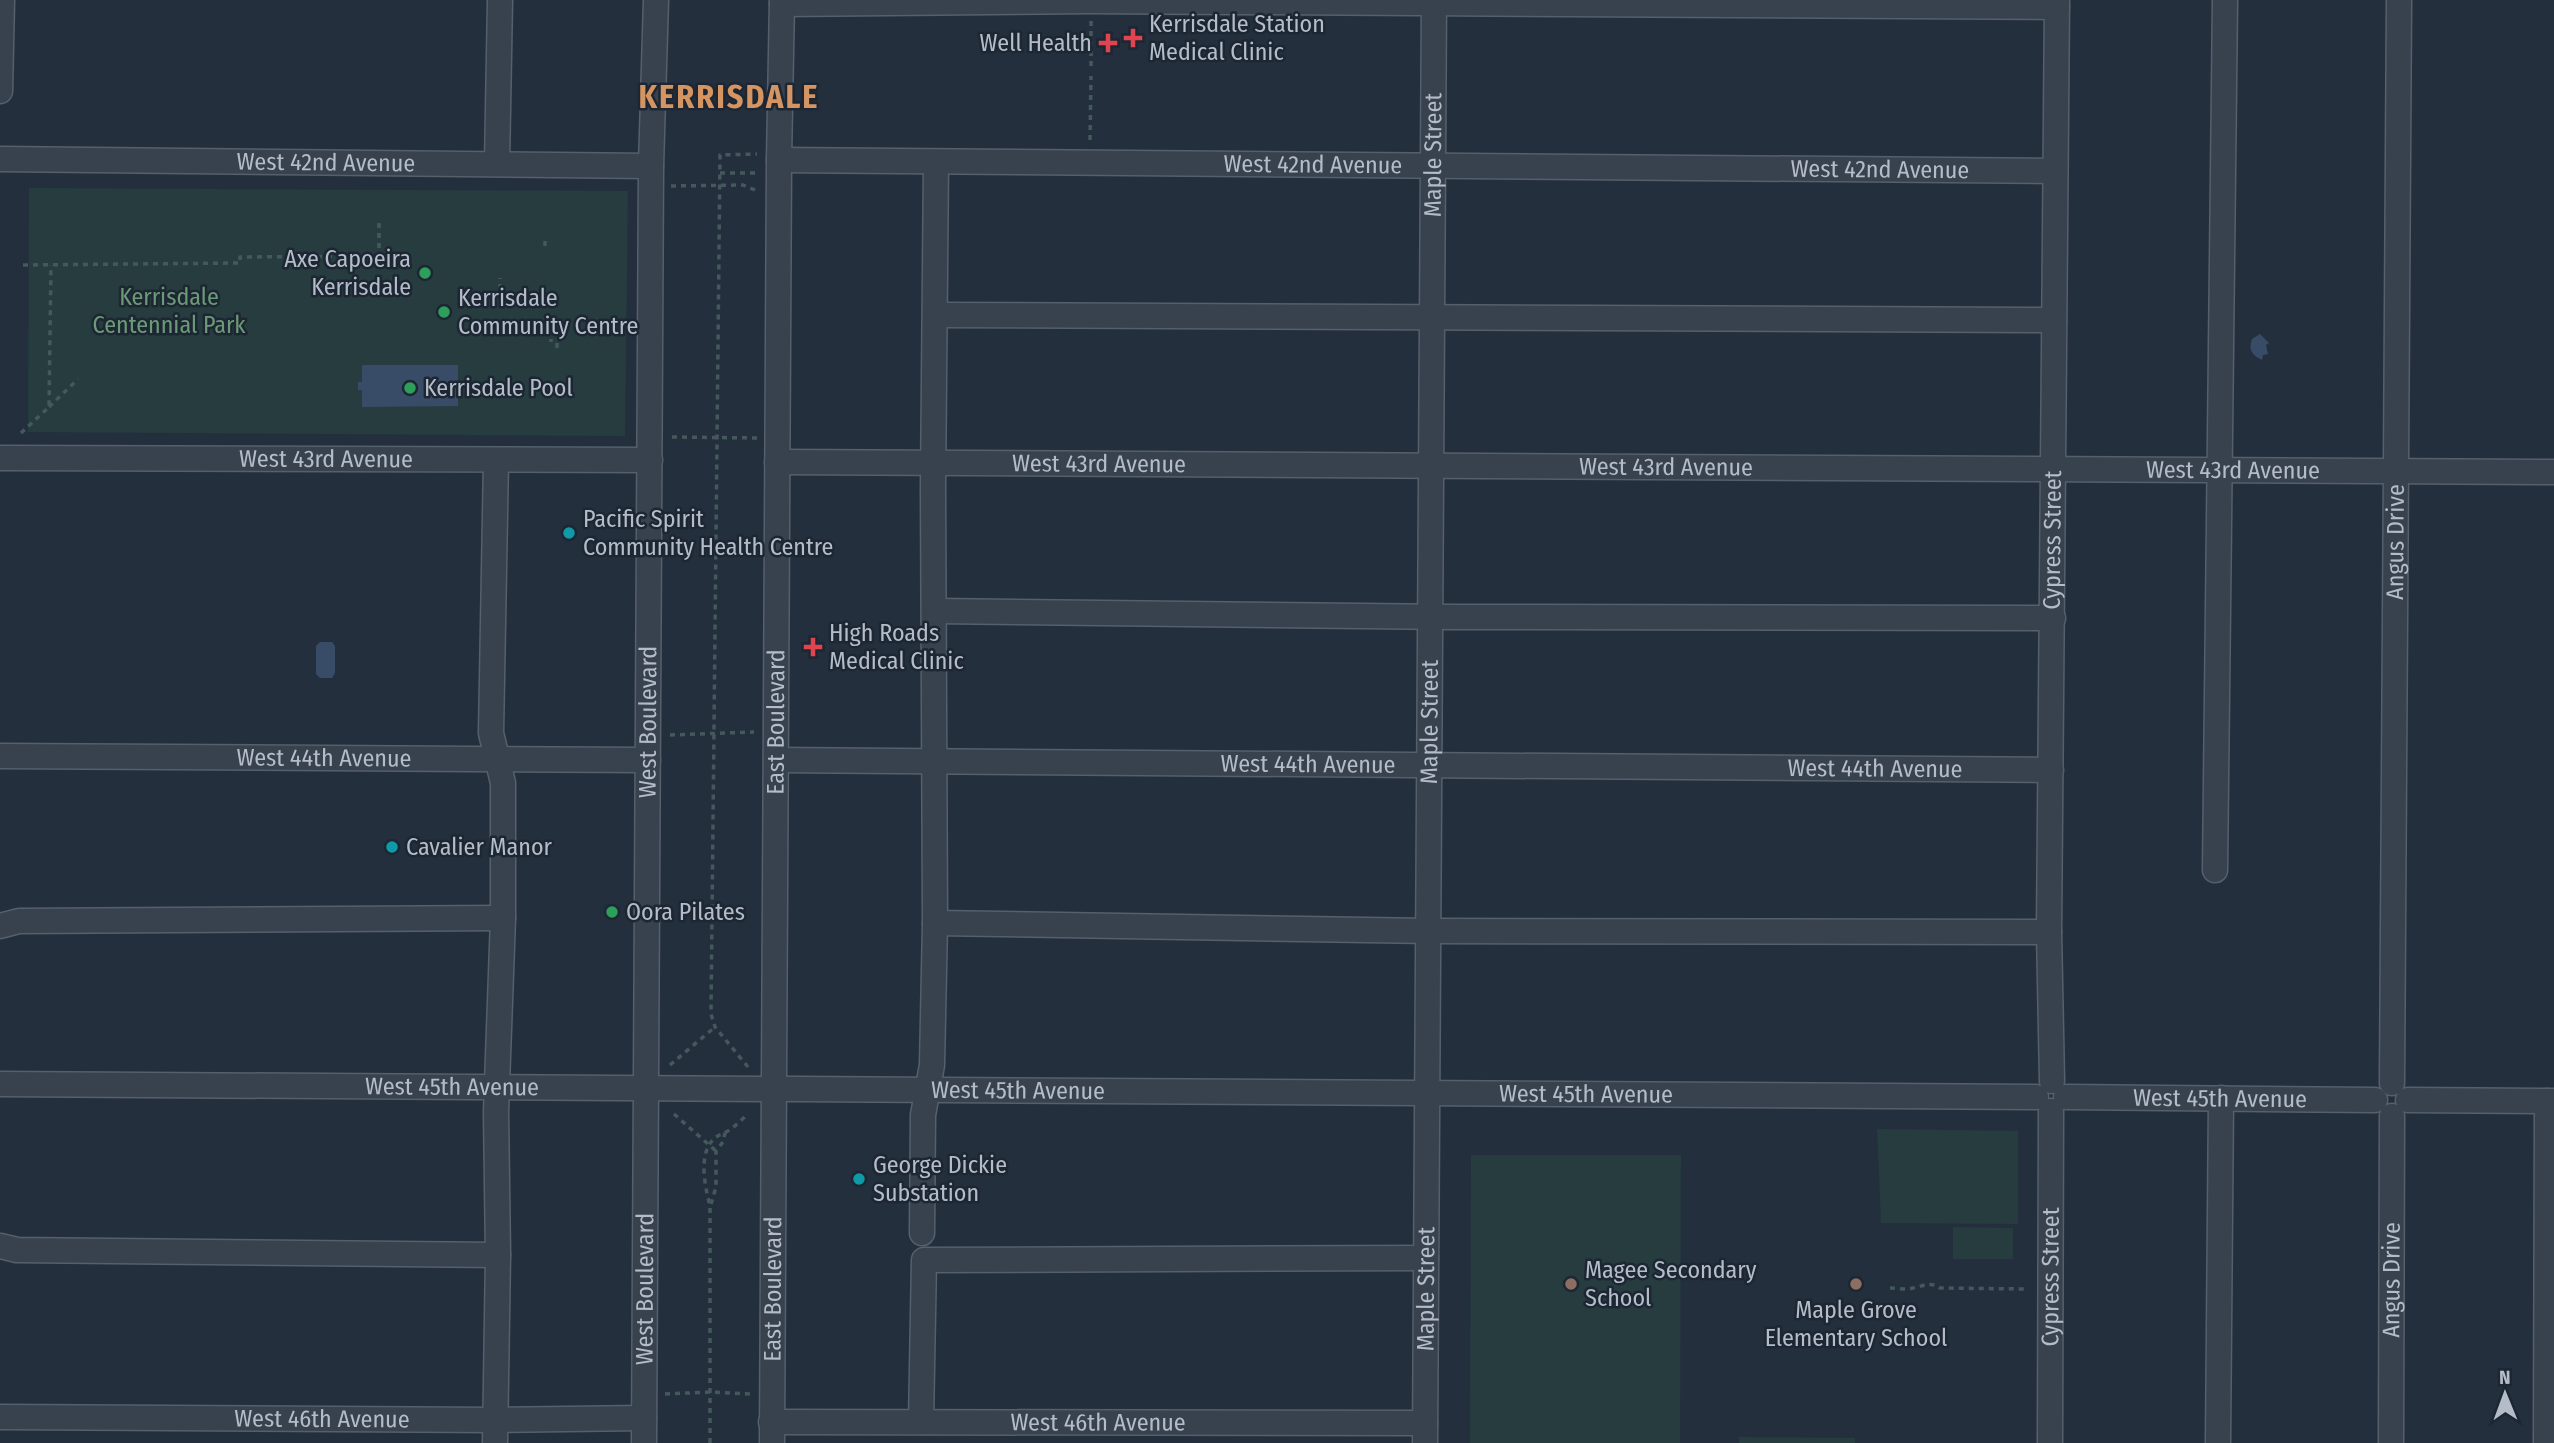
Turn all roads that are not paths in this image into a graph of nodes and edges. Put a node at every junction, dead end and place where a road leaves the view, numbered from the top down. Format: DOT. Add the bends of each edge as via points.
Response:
graph roads {
  1 [pos="2,0"];
  2 [pos="500,0"];
  3 [pos="656,0"];
  4 [pos="2225,0"];
  5 [pos="2399,0"];
  6 [pos="782,2"];
  7 [pos="1434,2"];
  8 [pos="2057,4"];
  9 [pos="0,91"];
  10 [pos="0,159"];
  11 [pos="779,160"];
  12 [pos="936,162"];
  13 [pos="497,163"];
  14 [pos="651,166"];
  15 [pos="1433,166"];
  16 [pos="2055,172"];
  17 [pos="935,315"];
  18 [pos="1432,316"];
  19 [pos="2054,320"];
  20 [pos="0,458"];
  21 [pos="496,460"];
  22 [pos="650,460"];
  23 [pos="777,462"];
  24 [pos="934,464"];
  25 [pos="1432,467"];
  26 [pos="2054,469"];
  27 [pos="2221,471"];
  28 [pos="2396,471"];
  29 [pos="2554,472"];
  30 [pos="935,611"];
  31 [pos="1430,617"];
  32 [pos="2053,618"];
  33 [pos="0,756"];
  34 [pos="497,760"];
  35 [pos="648,760"];
  36 [pos="776,760"];
  37 [pos="934,762"];
  38 [pos="1428,766"];
  39 [pos="2051,770"];
  40 [pos="2215,870"];
  41 [pos="503,918"];
  42 [pos="935,923"];
  43 [pos="0,926"];
  44 [pos="1430,931"];
  45 [pos="2049,932"];
  46 [pos="0,1084"];
  47 [pos="498,1087"];
  48 [pos="646,1088"];
  49 [pos="773,1089"];
  50 [pos="927,1090"];
  51 [pos="1428,1093"];
  52 [pos="2051,1097"];
  53 [pos="2221,1098"];
  54 [pos="2392,1100"];
  55 [pos="2550,1101"];
  56 [pos="922,1233"];
  57 [pos="0,1246"];
  58 [pos="498,1255"];
  59 [pos="1426,1258"];
  60 [pos="0,1417"];
  61 [pos="644,1418"];
  62 [pos="921,1422"];
  63 [pos="495,1432"];
  64 [pos="771,1432"];
  65 [pos="1425,1433"];
  66 [pos="644,1443"];
  67 [pos="2050,1443"];
  68 [pos="2218,1443"];
  69 [pos="2391,1443"];
  70 [pos="2546,1443"];
  1 -- 9 [label="street"];
  2 -- 13 [label="street"];
  3 -- 14 [label="street, West Boulevard"];
  4 -- 27 [label="street"];
  5 -- 28 [label="street, Angus Drive"];
  6 -- 7 [label="street"];
  6 -- 11 [label="street, East Boulevard"];
  7 -- 8 [label="street"];
  7 -- 15 [label="street, Maple Street"];
  8 -- 16 [label="street, Cypress Street"];
  10 -- 13 [label="street, West 42nd Avenue"];
  11 -- 12 [label="street, West 42nd Avenue"];
  11 -- 23 [label="street, East Boulevard"];
  12 -- 15 [label="street, West 42nd Avenue"];
  12 -- 17 [label="street"];
  13 -- 14 [label="street, West 42nd Avenue"];
  14 -- 22 [label="street, West Boulevard"];
  15 -- 16 [label="street, West 42nd Avenue"];
  15 -- 18 [label="street, Maple Street"];
  16 -- 19 [label="street, Cypress Street"];
  17 -- 18 [label="street"];
  17 -- 24 [label="street"];
  18 -- 19 [label="street"];
  18 -- 25 [label="street, Maple Street"];
  19 -- 26 [label="street, Cypress Street"];
  20 -- 21 [label="street, West 43rd Avenue"];
  21 -- 22 [label="street, West 43rd Avenue"];
  21 -- 34 [label="street" via="491,733"];
  22 -- 35 [label="street, West Boulevard"];
  23 -- 24 [label="street, West 43rd Avenue"];
  23 -- 36 [label="street, East Boulevard"];
  24 -- 25 [label="street, West 43rd Avenue"];
  24 -- 30 [label="street"];
  25 -- 26 [label="street, West 43rd Avenue"];
  25 -- 31 [label="street, Maple Street"];
  26 -- 27 [label="street, West 43rd Avenue"];
  26 -- 32 [label="street, Cypress Street"];
  27 -- 28 [label="street, West 43rd Avenue"];
  27 -- 40 [label="street"];
  28 -- 29 [label="street, West 43rd Avenue"];
  28 -- 54 [label="street, Angus Drive"];
  30 -- 31 [label="street"];
  30 -- 37 [label="street"];
  31 -- 32 [label="street"];
  31 -- 38 [label="street, Maple Street"];
  32 -- 39 [label="street, Cypress Street"];
  33 -- 34 [label="street, West 44th Avenue"];
  34 -- 35 [label="street, West 44th Avenue"];
  34 -- 41 [label="street" via="503,783"];
  35 -- 48 [label="street, West Boulevard"];
  36 -- 37 [label="street, West 44th Avenue"];
  36 -- 49 [label="street, East Boulevard"];
  37 -- 38 [label="street, West 44th Avenue"];
  37 -- 42 [label="street"];
  38 -- 39 [label="street, West 44th Avenue"];
  38 -- 44 [label="street, Maple Street"];
  39 -- 45 [label="street, Cypress Street"];
  41 -- 43 [label="street" via="19,921"];
  41 -- 47 [label="street"];
  42 -- 44 [label="street"];
  42 -- 50 [label="street" via="932,1065"];
  44 -- 45 [label="street"];
  44 -- 51 [label="street, Maple Street"];
  45 -- 52 [label="street, Cypress Street"];
  46 -- 47 [label="street, West 45th Avenue"];
  47 -- 48 [label="street, West 45th Avenue"];
  47 -- 58 [label="street"];
  48 -- 49 [label="street, West 45th Avenue"];
  48 -- 61 [label="street, West Boulevard"];
  49 -- 50 [label="street, West 45th Avenue"];
  49 -- 64 [label="street, East Boulevard"];
  50 -- 51 [label="street, West 45th Avenue"];
  50 -- 56 [label="street"];
  51 -- 52 [label="street, West 45th Avenue"];
  51 -- 59 [label="street, Maple Street"];
  52 -- 53 [label="street, West 45th Avenue"];
  52 -- 67 [label="street, Cypress Street"];
  53 -- 54 [label="street, West 45th Avenue"];
  53 -- 68 [label="street"];
  54 -- 55 [label="street, West 45th Avenue"];
  54 -- 69 [label="street, Angus Drive"];
  55 -- 70 [label="street"];
  57 -- 58 [label="street" via="17,1250"];
  58 -- 63 [label="street"];
  59 -- 62 [label="street" via="924,1260"];
  59 -- 65 [label="street, Maple Street"];
  60 -- 63 [label="street, West 46th Avenue"];
  61 -- 63 [label="street, West 46th Avenue"];
  61 -- 66 [label="street, West Boulevard"];
  62 -- 64 [label="street, West 46th Avenue"];
  62 -- 65 [label="street, West 46th Avenue"];
}
